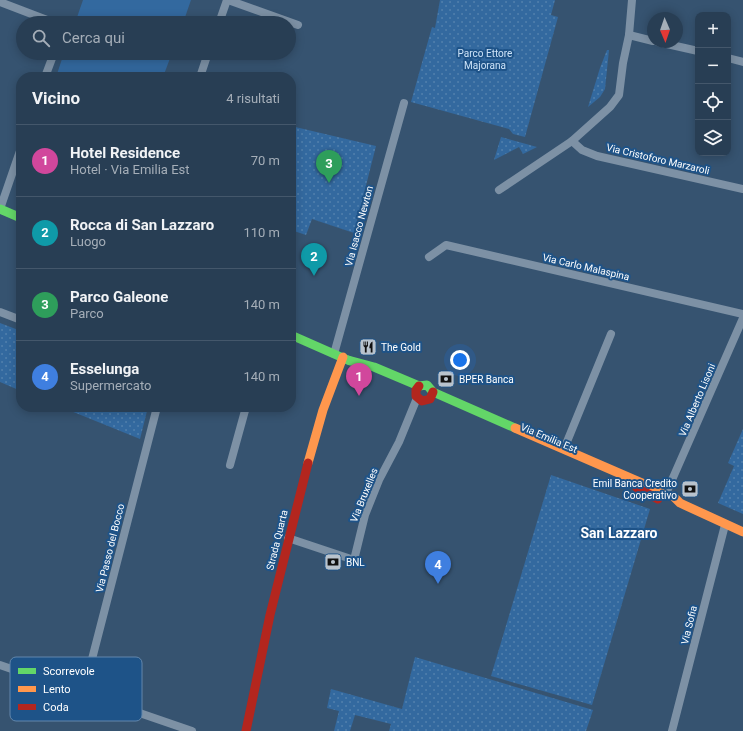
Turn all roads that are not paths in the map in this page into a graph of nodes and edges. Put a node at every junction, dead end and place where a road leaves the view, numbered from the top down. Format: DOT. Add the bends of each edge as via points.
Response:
graph roads {
  1 [pos="228,0"];
  2 [pos="632,0"];
  3 [pos="0,2"];
  4 [pos="37,16"];
  5 [pos="222,16"];
  6 [pos="273,16"];
  7 [pos="629,35"];
  8 [pos="647,40"];
  9 [pos="683,48"];
  10 [pos="695,50"];
  11 [pos="731,59"];
  12 [pos="51,60"];
  13 [pos="206,60"];
  14 [pos="743,62"];
  15 [pos="47,72"];
  16 [pos="202,72"];
  17 [pos="404,103"];
  18 [pos="572,141"];
  19 [pos="16,163"];
  20 [pos="743,189"];
  21 [pos="499,190"];
  22 [pos="0,209"];
  23 [pos="16,216"];
  24 [pos="429,257"];
  25 [pos="0,312"];
  26 [pos="743,314"];
  27 [pos="16,318"];
  28 [pos="743,318"];
  29 [pos="611,334"];
  30 [pos="296,337"];
  31 [pos="342,357"];
  32 [pos="417,391"];
  33 [pos="431,395"];
  34 [pos="156,412"];
  35 [pos="245,412"];
  36 [pos="564,449"];
  37 [pos="230,465"];
  38 [pos="667,491"];
  39 [pos="658,500"];
  40 [pos="666,504"];
  41 [pos="712,518"];
  42 [pos="725,525"];
  43 [pos="743,532"];
  44 [pos="288,538"];
  45 [pos="93,657"];
  46 [pos="0,665"];
  47 [pos="10,668"];
  48 [pos="142,714"];
  49 [pos="192,731"];
  50 [pos="246,731"];
  51 [pos="672,731"];
  1 -- 5 [label="street"];
  1 -- 6 [label="street"];
  2 -- 7 [label="street"];
  3 -- 4 [label="street"];
  7 -- 8 [label="street"];
  7 -- 18 [label="street" via="619,95 610,107"];
  9 -- 10 [label="street"];
  11 -- 14 [label="street"];
  12 -- 15 [label="street"];
  13 -- 16 [label="street"];
  17 -- 31 [label="street, Via Isacco Newton"];
  18 -- 20 [label="street, Via Cristoforo Marzaroli" via="582,150 597,156"];
  18 -- 21 [label="street"];
  19 -- 22 [label="street"];
  22 -- 23 [label="main road"];
  24 -- 26 [label="street, Via Carlo Malaspina" via="446,245"];
  25 -- 27 [label="street"];
  28 -- 38 [label="street, Via Alberto Lisoni"];
  29 -- 36 [label="street, Via Emilia Est"];
  30 -- 31 [label="main road, Via Emilia Est"];
  31 -- 32 [label="main road, Via Emilia Est" via="374,367"];
  31 -- 44 [label="main road, Strada Quarta" via="314,442"];
  32 -- 33 [label="main road, Via Emilia Est" via="428,385"];
  32 -- 33 [label="main road, Via Emilia Est" via="422,402"];
  32 -- 44 [label="street, Via Bruxelles" via="399,442 365,515 354,560"];
  33 -- 36 [label="main road, Via Emilia Est"];
  33 -- 39 [label="main road, Via Emilia Est"];
  34 -- 45 [label="street, Via Passo del Bocco"];
  35 -- 37 [label="street"];
  36 -- 38 [label="main road, Via Emilia Est" via="651,487"];
  38 -- 39 [label="main road" via="658,492"];
  38 -- 40 [label="main road" via="671,501"];
  38 -- 41 [label="main road, Via Emilia Est" via="680,503"];
  39 -- 40 [label="main road, Via Emilia Est"];
  40 -- 41 [label="main road, Via Emilia Est"];
  41 -- 42 [label="main road, Via Emilia Est"];
  42 -- 43 [label="main road, Via Emilia Est"];
  42 -- 51 [label="street, Via Sofia"];
  44 -- 50 [label="main road, Strada Quarta"];
  46 -- 47 [label="street"];
  48 -- 49 [label="street"];
}
